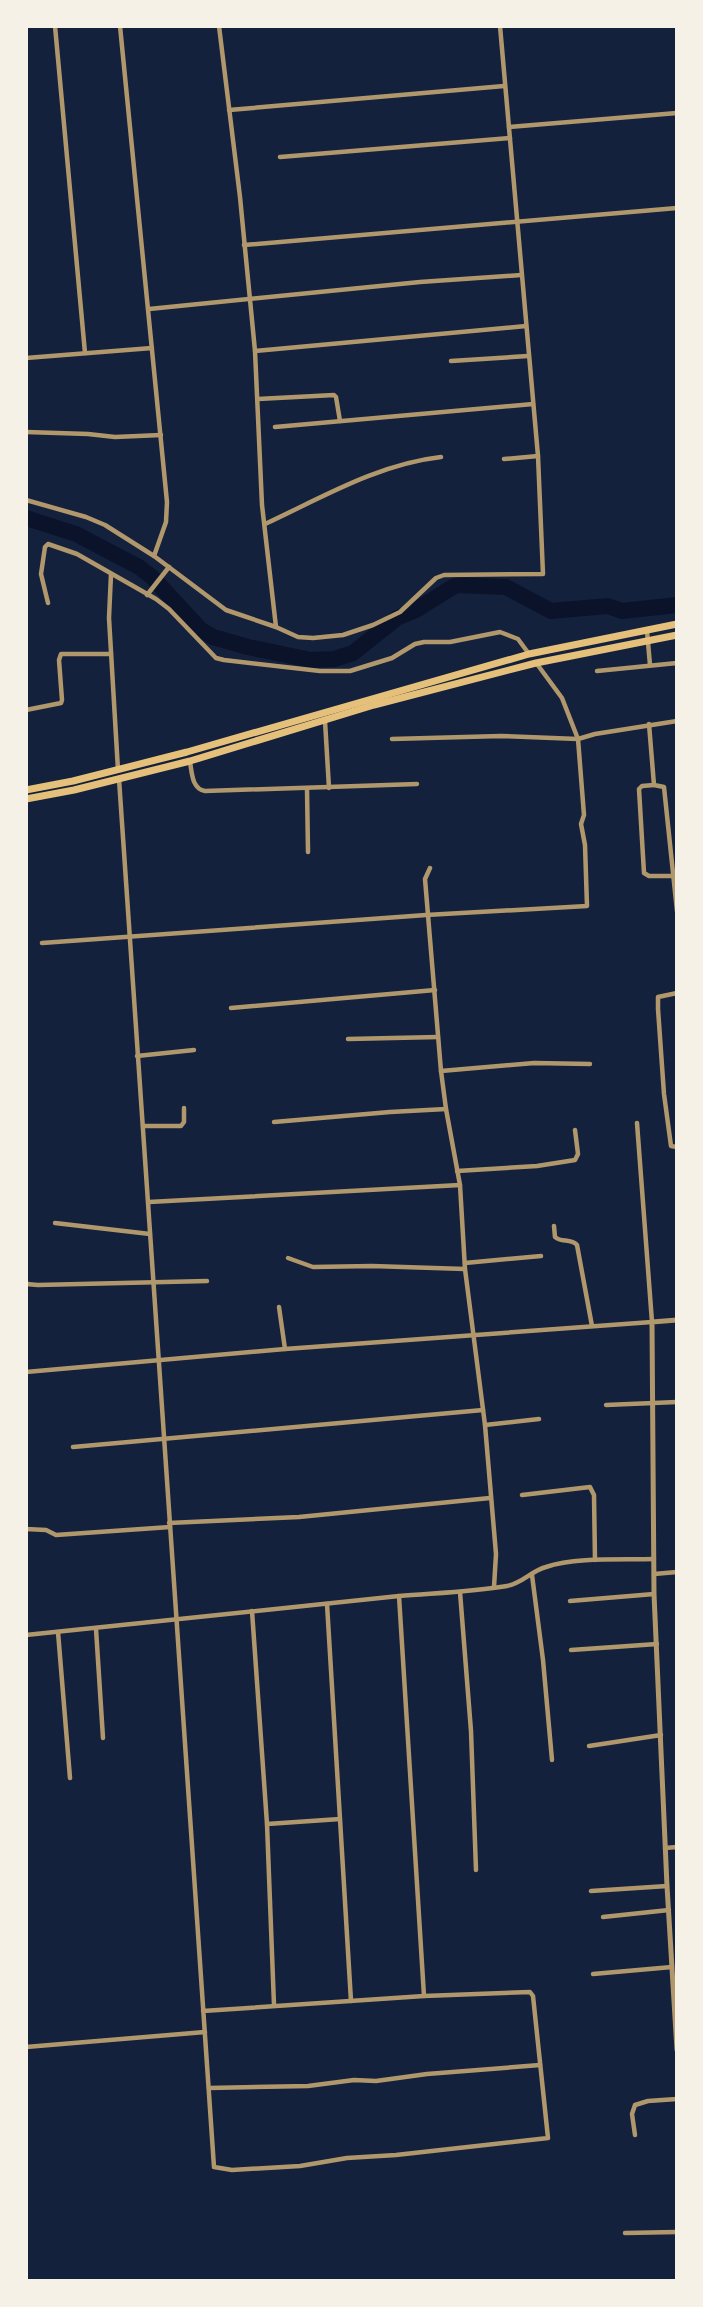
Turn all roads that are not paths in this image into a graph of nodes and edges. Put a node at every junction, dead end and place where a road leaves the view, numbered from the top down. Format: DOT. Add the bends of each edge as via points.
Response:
graph roads {
  1 [pos="55,26"];
  2 [pos="120,26"];
  3 [pos="219,26"];
  4 [pos="500,26"];
  5 [pos="504,86"];
  6 [pos="229,110"];
  7 [pos="677,113"];
  8 [pos="509,127"];
  9 [pos="510,138"];
  10 [pos="280,157"];
  11 [pos="677,208"];
  12 [pos="517,223"];
  13 [pos="244,245"];
  14 [pos="521,275"];
  15 [pos="249,299"];
  16 [pos="149,309"];
  17 [pos="526,326"];
  18 [pos="152,348"];
  19 [pos="255,351"];
  20 [pos="85,353"];
  21 [pos="528,356"];
  22 [pos="26,358"];
  23 [pos="451,361"];
  24 [pos="257,399"];
  25 [pos="533,404"];
  26 [pos="340,421"];
  27 [pos="275,427"];
  28 [pos="26,432"];
  29 [pos="162,435"];
  30 [pos="538,456"];
  31 [pos="441,457"];
  32 [pos="504,459"];
  33 [pos="26,500"];
  34 [pos="265,524"];
  35 [pos="154,556"];
  36 [pos="167,569"];
  37 [pos="111,573"];
  38 [pos="149,592"];
  39 [pos="48,603"];
  40 [pos="677,624"];
  41 [pos="276,627"];
  42 [pos="647,630"];
  43 [pos="677,635"];
  44 [pos="649,641"];
  45 [pos="111,654"];
  46 [pos="529,654"];
  47 [pos="536,663"];
  48 [pos="677,663"];
  49 [pos="650,665"];
  50 [pos="597,671"];
  51 [pos="26,710"];
  52 [pos="325,721"];
  53 [pos="677,721"];
  54 [pos="649,724"];
  55 [pos="254,732"];
  56 [pos="392,739"];
  57 [pos="579,739"];
  58 [pos="257,741"];
  59 [pos="190,761"];
  60 [pos="118,771"];
  61 [pos="119,779"];
  62 [pos="417,784"];
  63 [pos="654,785"];
  64 [pos="329,788"];
  65 [pos="307,789"];
  66 [pos="27,790"];
  67 [pos="28,799"];
  68 [pos="307,852"];
  69 [pos="430,869"];
  70 [pos="673,876"];
  71 [pos="677,911"];
  72 [pos="429,915"];
  73 [pos="130,937"];
  74 [pos="42,943"];
  75 [pos="435,990"];
  76 [pos="677,993"];
  77 [pos="231,1008"];
  78 [pos="438,1037"];
  79 [pos="348,1040"];
  80 [pos="194,1051"];
  81 [pos="137,1056"];
  82 [pos="590,1064"];
  83 [pos="441,1071"];
  84 [pos="184,1108"];
  85 [pos="446,1109"];
  86 [pos="274,1122"];
  87 [pos="637,1123"];
  88 [pos="143,1126"];
  89 [pos="575,1130"];
  90 [pos="677,1147"];
  91 [pos="457,1171"];
  92 [pos="460,1185"];
  93 [pos="149,1202"];
  94 [pos="55,1223"];
  95 [pos="554,1226"];
  96 [pos="150,1234"];
  97 [pos="541,1255"];
  98 [pos="288,1258"];
  99 [pos="465,1266"];
  100 [pos="26,1281"];
  101 [pos="152,1281"];
  102 [pos="206,1281"];
  103 [pos="279,1307"];
  104 [pos="677,1320"];
  105 [pos="652,1322"];
  106 [pos="592,1326"];
  107 [pos="475,1336"];
  108 [pos="285,1349"];
  109 [pos="158,1361"];
  110 [pos="26,1372"];
  111 [pos="653,1402"];
  112 [pos="677,1402"];
  113 [pos="606,1405"];
  114 [pos="483,1410"];
  115 [pos="539,1419"];
  116 [pos="485,1425"];
  117 [pos="164,1438"];
  118 [pos="74,1447"];
  119 [pos="522,1495"];
  120 [pos="490,1498"];
  121 [pos="169,1525"];
  122 [pos="26,1529"];
  123 [pos="654,1559"];
  124 [pos="595,1560"];
  125 [pos="677,1572"];
  126 [pos="654,1574"];
  127 [pos="532,1575"];
  128 [pos="494,1587"];
  129 [pos="460,1592"];
  130 [pos="654,1594"];
  131 [pos="400,1596"];
  132 [pos="570,1601"];
  133 [pos="327,1604"];
  134 [pos="252,1611"];
  135 [pos="177,1619"];
  136 [pos="96,1629"];
  137 [pos="58,1632"];
  138 [pos="26,1635"];
  139 [pos="657,1644"];
  140 [pos="571,1650"];
  141 [pos="661,1735"];
  142 [pos="103,1738"];
  143 [pos="589,1746"];
  144 [pos="552,1760"];
  145 [pos="70,1778"];
  146 [pos="340,1819"];
  147 [pos="267,1824"];
  148 [pos="677,1847"];
  149 [pos="665,1848"];
  150 [pos="475,1870"];
  151 [pos="667,1886"];
  152 [pos="591,1891"];
  153 [pos="677,1901"];
  154 [pos="668,1902"];
  155 [pos="669,1910"];
  156 [pos="603,1917"];
  157 [pos="674,1963"];
  158 [pos="593,1975"];
  159 [pos="424,1996"];
  160 [pos="351,2001"];
  161 [pos="274,2006"];
  162 [pos="204,2011"];
  163 [pos="205,2032"];
  164 [pos="26,2047"];
  165 [pos="677,2050"];
  166 [pos="540,2064"];
  167 [pos="208,2088"];
  168 [pos="677,2099"];
  169 [pos="635,2135"];
  170 [pos="677,2232"];
  171 [pos="625,2233"];
  1 -- 20 [label="street"];
  2 -- 16 [label="street"];
  3 -- 6 [label="street"];
  4 -- 5 [label="street"];
  5 -- 6 [label="street"];
  5 -- 8 [label="street"];
  6 -- 13 [label="street"];
  7 -- 8 [label="street"];
  8 -- 9 [label="street"];
  9 -- 10 [label="street"];
  9 -- 12 [label="street"];
  11 -- 12 [label="street"];
  12 -- 13 [label="street"];
  12 -- 14 [label="street"];
  13 -- 15 [label="street"];
  14 -- 15 [label="street"];
  14 -- 17 [label="street"];
  15 -- 16 [label="street"];
  15 -- 19 [label="street"];
  16 -- 18 [label="street"];
  17 -- 19 [label="street"];
  17 -- 21 [label="street"];
  18 -- 20 [label="street"];
  18 -- 29 [label="street"];
  19 -- 24 [label="street"];
  20 -- 22 [label="street"];
  21 -- 23 [label="street"];
  21 -- 25 [label="street"];
  24 -- 26 [label="street" via="334,395"];
  24 -- 34 [label="street"];
  25 -- 26 [label="street"];
  25 -- 30 [label="street"];
  26 -- 27 [label="street"];
  28 -- 29 [label="street" via="115,438"];
  29 -- 35 [label="street" via="167,514"];
  30 -- 32 [label="street"];
  30 -- 41 [label="street" via="544,571 540,574 444,575 400,612 343,635 298,637"];
  31 -- 34 [label="street" via="379,471"];
  33 -- 35 [label="street" via="105,525"];
  34 -- 41 [label="street"];
  35 -- 36 [label="street"];
  36 -- 38 [label="street"];
  36 -- 41 [label="street" via="226,610"];
  37 -- 38 [label="street"];
  37 -- 39 [label="street" via="48,544 41,574"];
  37 -- 45 [label="street"];
  38 -- 46 [label="street" via="216,658 224,660 350,671 392,658 415,644 500,632 518,639"];
  40 -- 42 [label="main road"];
  42 -- 44 [label="street"];
  42 -- 46 [label="main road"];
  43 -- 44 [label="main road"];
  44 -- 47 [label="main road"];
  44 -- 49 [label="street"];
  45 -- 51 [label="street" via="61,654 61,703"];
  45 -- 60 [label="street"];
  46 -- 55 [label="main road"];
  47 -- 52 [label="main road"];
  47 -- 57 [label="street" via="562,698"];
  48 -- 49 [label="street"];
  49 -- 50 [label="street"];
  52 -- 58 [label="main road"];
  52 -- 64 [label="street"];
  53 -- 54 [label="street"];
  54 -- 57 [label="street"];
  54 -- 63 [label="street"];
  55 -- 58 [label="main road"];
  55 -- 60 [label="main road"];
  56 -- 57 [label="street"];
  57 -- 72 [label="street" via="587,906"];
  58 -- 59 [label="main road"];
  59 -- 61 [label="main road"];
  59 -- 65 [label="street" via="200,790"];
  60 -- 66 [label="main road"];
  61 -- 67 [label="main road"];
  61 -- 73 [label="street"];
  62 -- 64 [label="street"];
  63 -- 70 [label="street" via="664,787"];
  63 -- 70 [label="street" via="639,789 644,873"];
  64 -- 65 [label="street"];
  65 -- 68 [label="street"];
  66 -- 67 [label="main road"];
  69 -- 72 [label="street" via="425,879"];
  70 -- 71 [label="street"];
  72 -- 73 [label="street"];
  72 -- 75 [label="street"];
  73 -- 74 [label="street"];
  73 -- 81 [label="street"];
  75 -- 77 [label="street"];
  75 -- 78 [label="street"];
  76 -- 90 [label="street" via="660,996 658,1009 671,1146"];
  78 -- 79 [label="street"];
  78 -- 83 [label="street"];
  80 -- 81 [label="street"];
  81 -- 88 [label="street"];
  82 -- 83 [label="street" via="534,1063"];
  83 -- 85 [label="street"];
  84 -- 88 [label="street" via="181,1126"];
  85 -- 86 [label="street"];
  85 -- 91 [label="street"];
  87 -- 105 [label="street"];
  88 -- 93 [label="street"];
  89 -- 91 [label="street" via="575,1160"];
  91 -- 92 [label="street"];
  92 -- 93 [label="street"];
  92 -- 99 [label="street"];
  93 -- 96 [label="street"];
  94 -- 96 [label="street"];
  95 -- 106 [label="street" via="558,1240 577,1245"];
  96 -- 101 [label="street"];
  97 -- 99 [label="street"];
  98 -- 99 [label="street" via="313,1267"];
  99 -- 107 [label="street"];
  100 -- 101 [label="street" via="38,1285"];
  101 -- 102 [label="street"];
  101 -- 109 [label="street"];
  103 -- 108 [label="street"];
  104 -- 105 [label="street"];
  105 -- 106 [label="street"];
  105 -- 111 [label="street"];
  106 -- 107 [label="street"];
  107 -- 108 [label="street"];
  107 -- 114 [label="street"];
  108 -- 109 [label="street"];
  109 -- 110 [label="street"];
  109 -- 117 [label="street"];
  111 -- 112 [label="street"];
  111 -- 113 [label="street"];
  111 -- 123 [label="street"];
  114 -- 116 [label="street"];
  114 -- 117 [label="street"];
  115 -- 116 [label="street"];
  116 -- 120 [label="street"];
  117 -- 118 [label="street"];
  117 -- 121 [label="street"];
  119 -- 124 [label="street" via="590,1487"];
  120 -- 121 [label="street"];
  120 -- 128 [label="street"];
  121 -- 122 [label="street" via="56,1535"];
  121 -- 135 [label="street"];
  123 -- 124 [label="street"];
  123 -- 126 [label="street"];
  124 -- 127 [label="street" via="546,1566"];
  125 -- 126 [label="street"];
  126 -- 130 [label="street"];
  127 -- 128 [label="street" via="509,1586"];
  127 -- 144 [label="street"];
  128 -- 129 [label="street"];
  129 -- 131 [label="street"];
  129 -- 150 [label="street"];
  130 -- 132 [label="street"];
  130 -- 139 [label="street"];
  131 -- 133 [label="street"];
  131 -- 159 [label="street"];
  133 -- 134 [label="street"];
  133 -- 146 [label="street"];
  134 -- 135 [label="street"];
  134 -- 147 [label="street"];
  135 -- 136 [label="street"];
  135 -- 162 [label="street"];
  136 -- 137 [label="street"];
  136 -- 142 [label="street"];
  137 -- 138 [label="street"];
  137 -- 145 [label="street"];
  139 -- 140 [label="street"];
  139 -- 141 [label="street"];
  141 -- 143 [label="street"];
  141 -- 149 [label="street"];
  146 -- 147 [label="street"];
  146 -- 160 [label="street"];
  147 -- 161 [label="street"];
  148 -- 149 [label="street"];
  149 -- 151 [label="street"];
  151 -- 152 [label="street"];
  151 -- 154 [label="street"];
  153 -- 154 [label="street"];
  154 -- 155 [label="street"];
  155 -- 156 [label="street"];
  155 -- 157 [label="street"];
  157 -- 158 [label="street"];
  157 -- 165 [label="street"];
  159 -- 160 [label="street"];
  159 -- 166 [label="street" via="530,1992"];
  160 -- 161 [label="street"];
  161 -- 162 [label="street"];
  162 -- 163 [label="street"];
  163 -- 164 [label="street"];
  163 -- 167 [label="street"];
  166 -- 167 [label="street" via="376,2081"];
  166 -- 167 [label="street" via="547,2139 293,2166 214,2167"];
  168 -- 169 [label="street" via="635,2105"];
  170 -- 171 [label="street"];
}
